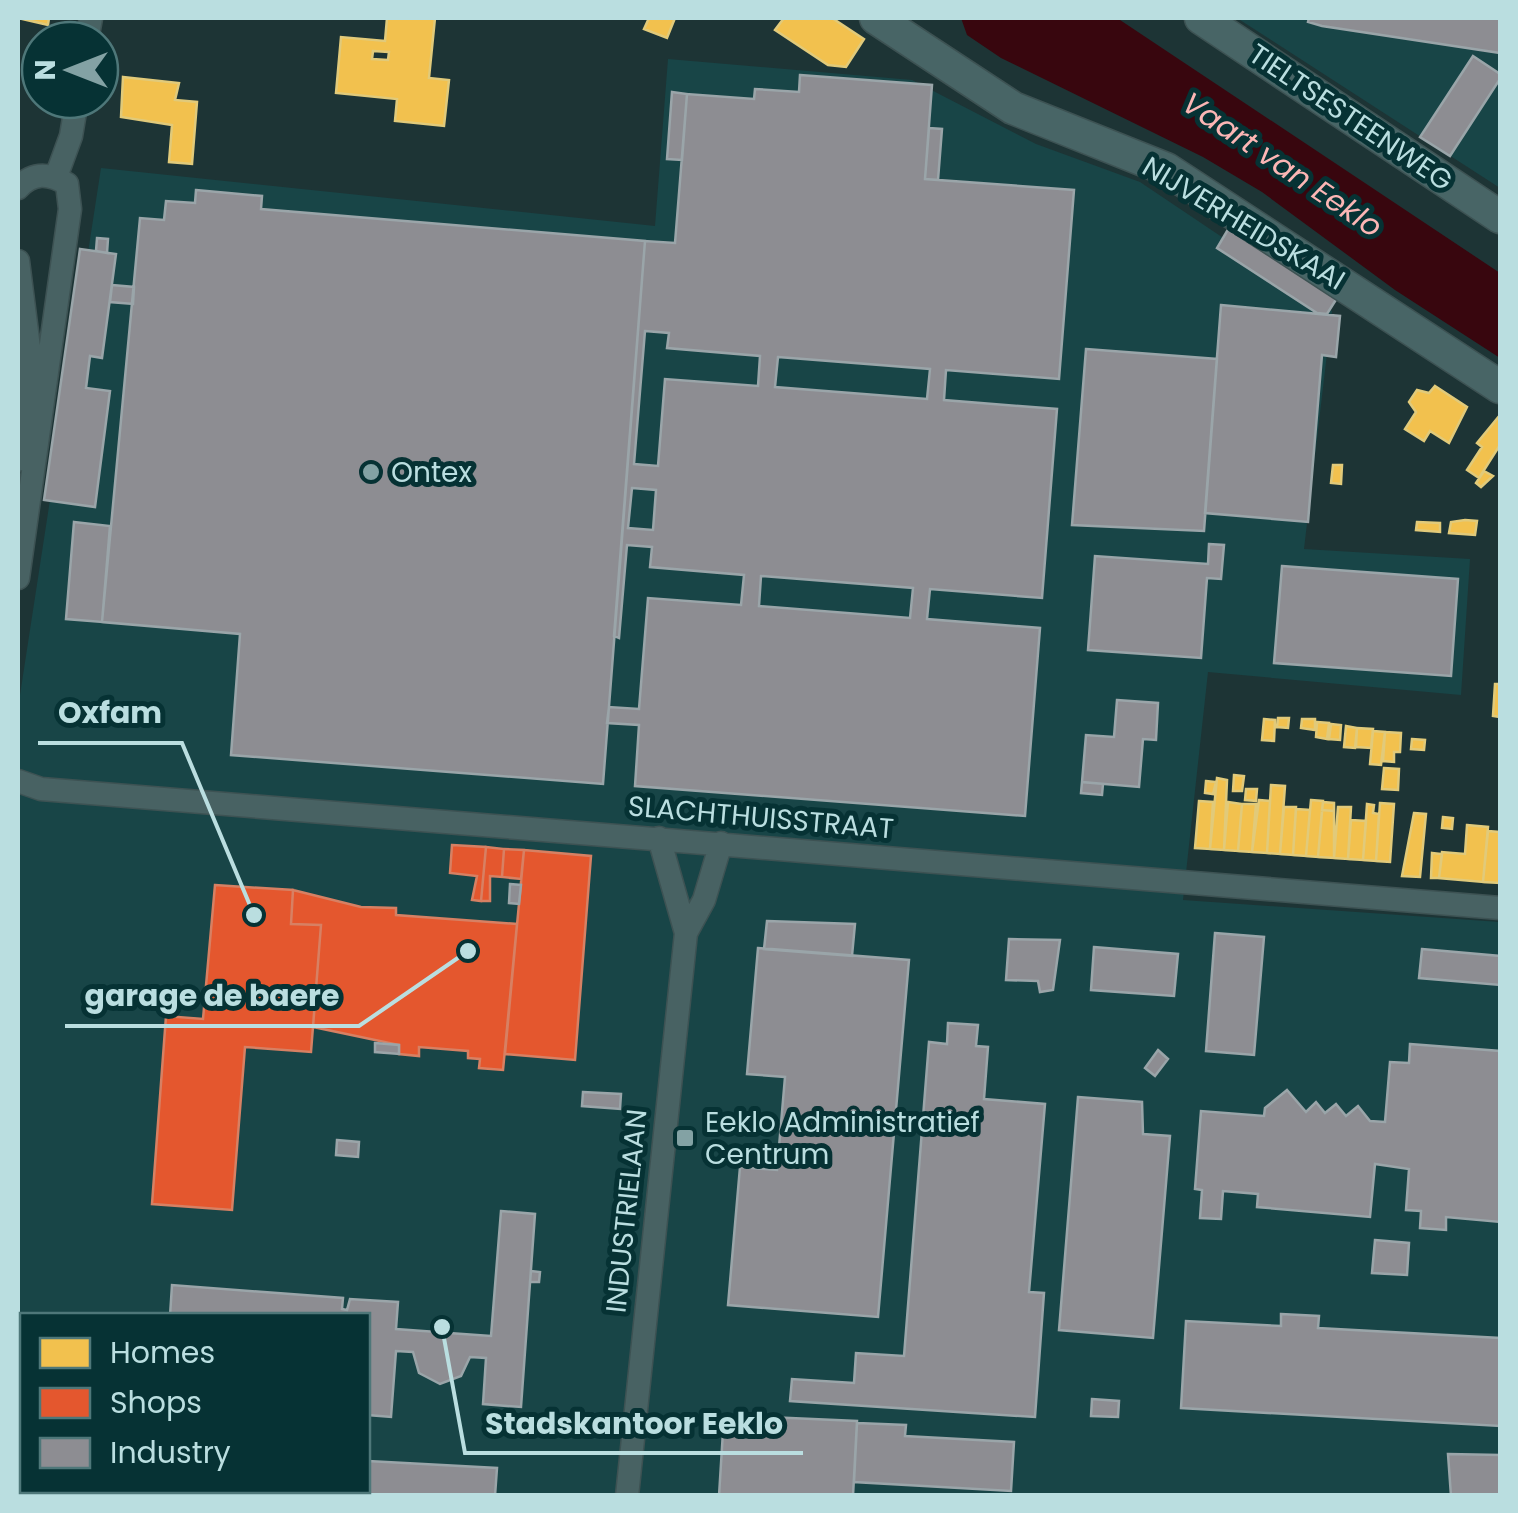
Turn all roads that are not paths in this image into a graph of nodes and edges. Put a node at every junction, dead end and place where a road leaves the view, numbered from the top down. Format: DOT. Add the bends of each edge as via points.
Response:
graph roads {
  1 [pos="876,18"];
  2 [pos="1200,18"];
  3 [pos="74,120"];
  4 [pos="56,177"];
  5 [pos="18,188"];
  6 [pos="1500,217"];
  7 [pos="18,261"];
  8 [pos="1500,387"];
  9 [pos="18,460"];
  10 [pos="18,578"];
  11 [pos="18,781"];
  12 [pos="659,838"];
  13 [pos="721,843"];
  14 [pos="1500,908"];
  15 [pos="686,933"];
  16 [pos="627,1496"];
  1 -- 8 [label="street, NIJVERHEIDSKAAI" via="1013,108 1166,169"];
  2 -- 6 [label="street, TIELTSESTEENWEG"];
  3 -- 4 [label="street"];
  4 -- 5 [label="street" via="33,176"];
  4 -- 10 [label="street" via="67,184 70,209"];
  7 -- 9 [label="street" via="30,356"];
  11 -- 12 [label="street, SLACHTHUISSTRAAT" via="41,789"];
  12 -- 13 [label="street, SLACHTHUISSTRAAT"];
  12 -- 15 [label="street, INDUSTRIELAAN"];
  13 -- 14 [label="street, SLACHTHUISSTRAAT"];
  13 -- 15 [label="street, INDUSTRIELAAN"];
  15 -- 16 [label="street, INDUSTRIELAAN"];
}
